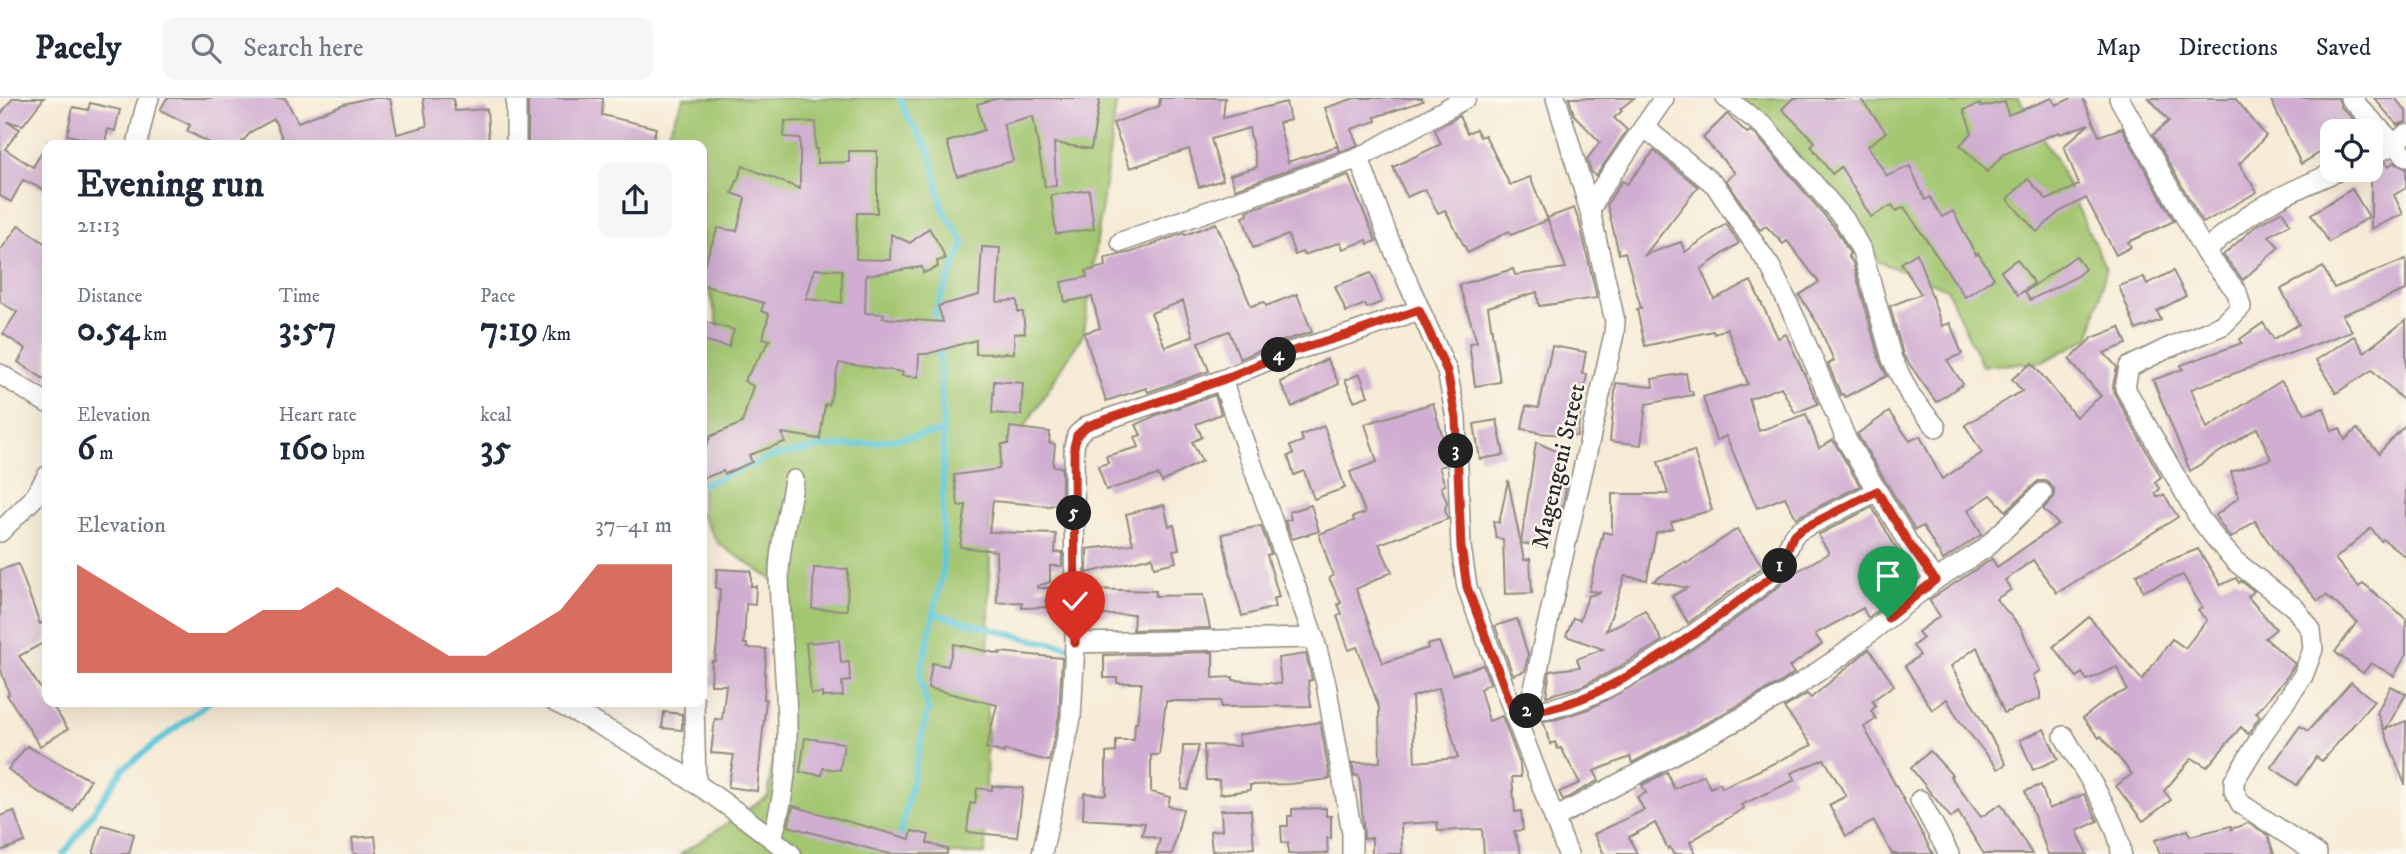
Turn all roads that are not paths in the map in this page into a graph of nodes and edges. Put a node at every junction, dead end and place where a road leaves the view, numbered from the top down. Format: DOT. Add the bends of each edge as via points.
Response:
graph roads {
  1 [pos="149,98"];
  2 [pos="516,98"];
  3 [pos="1466,98"];
  4 [pos="1556,98"];
  5 [pos="1664,98"];
  6 [pos="1726,98"];
  7 [pos="2119,98"];
  8 [pos="2350,98"];
  9 [pos="1644,127"];
  10 [pos="139,140"];
  11 [pos="516,140"];
  12 [pos="2402,145"];
  13 [pos="2383,152"];
  14 [pos="1359,158"];
  15 [pos="2320,179"];
  16 [pos="1590,211"];
  17 [pos="1121,242"];
  18 [pos="2205,252"];
  19 [pos="1419,310"];
  20 [pos="0,375"];
  21 [pos="1222,380"];
  22 [pos="42,400"];
  23 [pos="1936,427"];
  24 [pos="794,480"];
  25 [pos="42,484"];
  26 [pos="1877,491"];
  27 [pos="2042,493"];
  28 [pos="0,532"];
  29 [pos="1935,580"];
  30 [pos="1314,638"];
  31 [pos="1075,643"];
  32 [pos="565,707"];
  33 [pos="694,707"];
  34 [pos="1521,716"];
  35 [pos="2064,736"];
  36 [pos="696,784"];
  37 [pos="1920,800"];
  38 [pos="1555,818"];
  39 [pos="772,838"];
  40 [pos="792,854"];
  41 [pos="1042,854"];
  42 [pos="1352,854"];
  43 [pos="1568,854"];
  44 [pos="1949,854"];
  45 [pos="2121,854"];
  46 [pos="2317,854"];
  1 -- 10 [label="street"];
  2 -- 11 [label="street"];
  3 -- 14 [label="street"];
  4 -- 16 [label="street, Magengeni Street"];
  5 -- 9 [label="street"];
  6 -- 23 [label="street" via="1765,127 1844,219 1862,251 1892,359 1911,397"];
  7 -- 18 [label="street"];
  8 -- 12 [label="street"];
  9 -- 16 [label="street"];
  9 -- 26 [label="street" via="1715,185 1771,268 1847,441"];
  12 -- 13 [label="street"];
  14 -- 17 [label="street"];
  14 -- 19 [label="street"];
  15 -- 18 [label="street" via="2278,197 2230,227"];
  16 -- 34 [label="street, Magengeni Street" via="1614,334 1536,685"];
  18 -- 46 [label="street" via="2236,292 2241,307 2223,325 2129,367 2125,387 2197,516 2236,562 2295,608 2311,630 2314,649 2303,676 2234,781 2234,791 2241,804"];
  19 -- 21 [label="street" via="1283,354"];
  19 -- 34 [label="street" via="1447,371 1456,418 1467,587"];
  20 -- 22 [label="street"];
  21 -- 30 [label="street"];
  21 -- 31 [label="street" via="1087,426 1077,435"];
  24 -- 39 [label="street" via="779,573 788,766"];
  25 -- 28 [label="street"];
  26 -- 29 [label="street"];
  26 -- 34 [label="street" via="1800,530 1771,577 1660,657 1621,681"];
  27 -- 29 [label="street" via="1984,549"];
  29 -- 38 [label="street" via="1788,692"];
  30 -- 31 [label="street"];
  30 -- 42 [label="street" via="1329,697"];
  31 -- 41 [label="street" via="1071,718"];
  32 -- 36 [label="street"];
  33 -- 36 [label="street"];
  34 -- 38 [label="street"];
  35 -- 45 [label="street" via="2113,824"];
  36 -- 39 [label="street"];
  37 -- 44 [label="street"];
  38 -- 43 [label="street"];
  39 -- 40 [label="street"];
}
